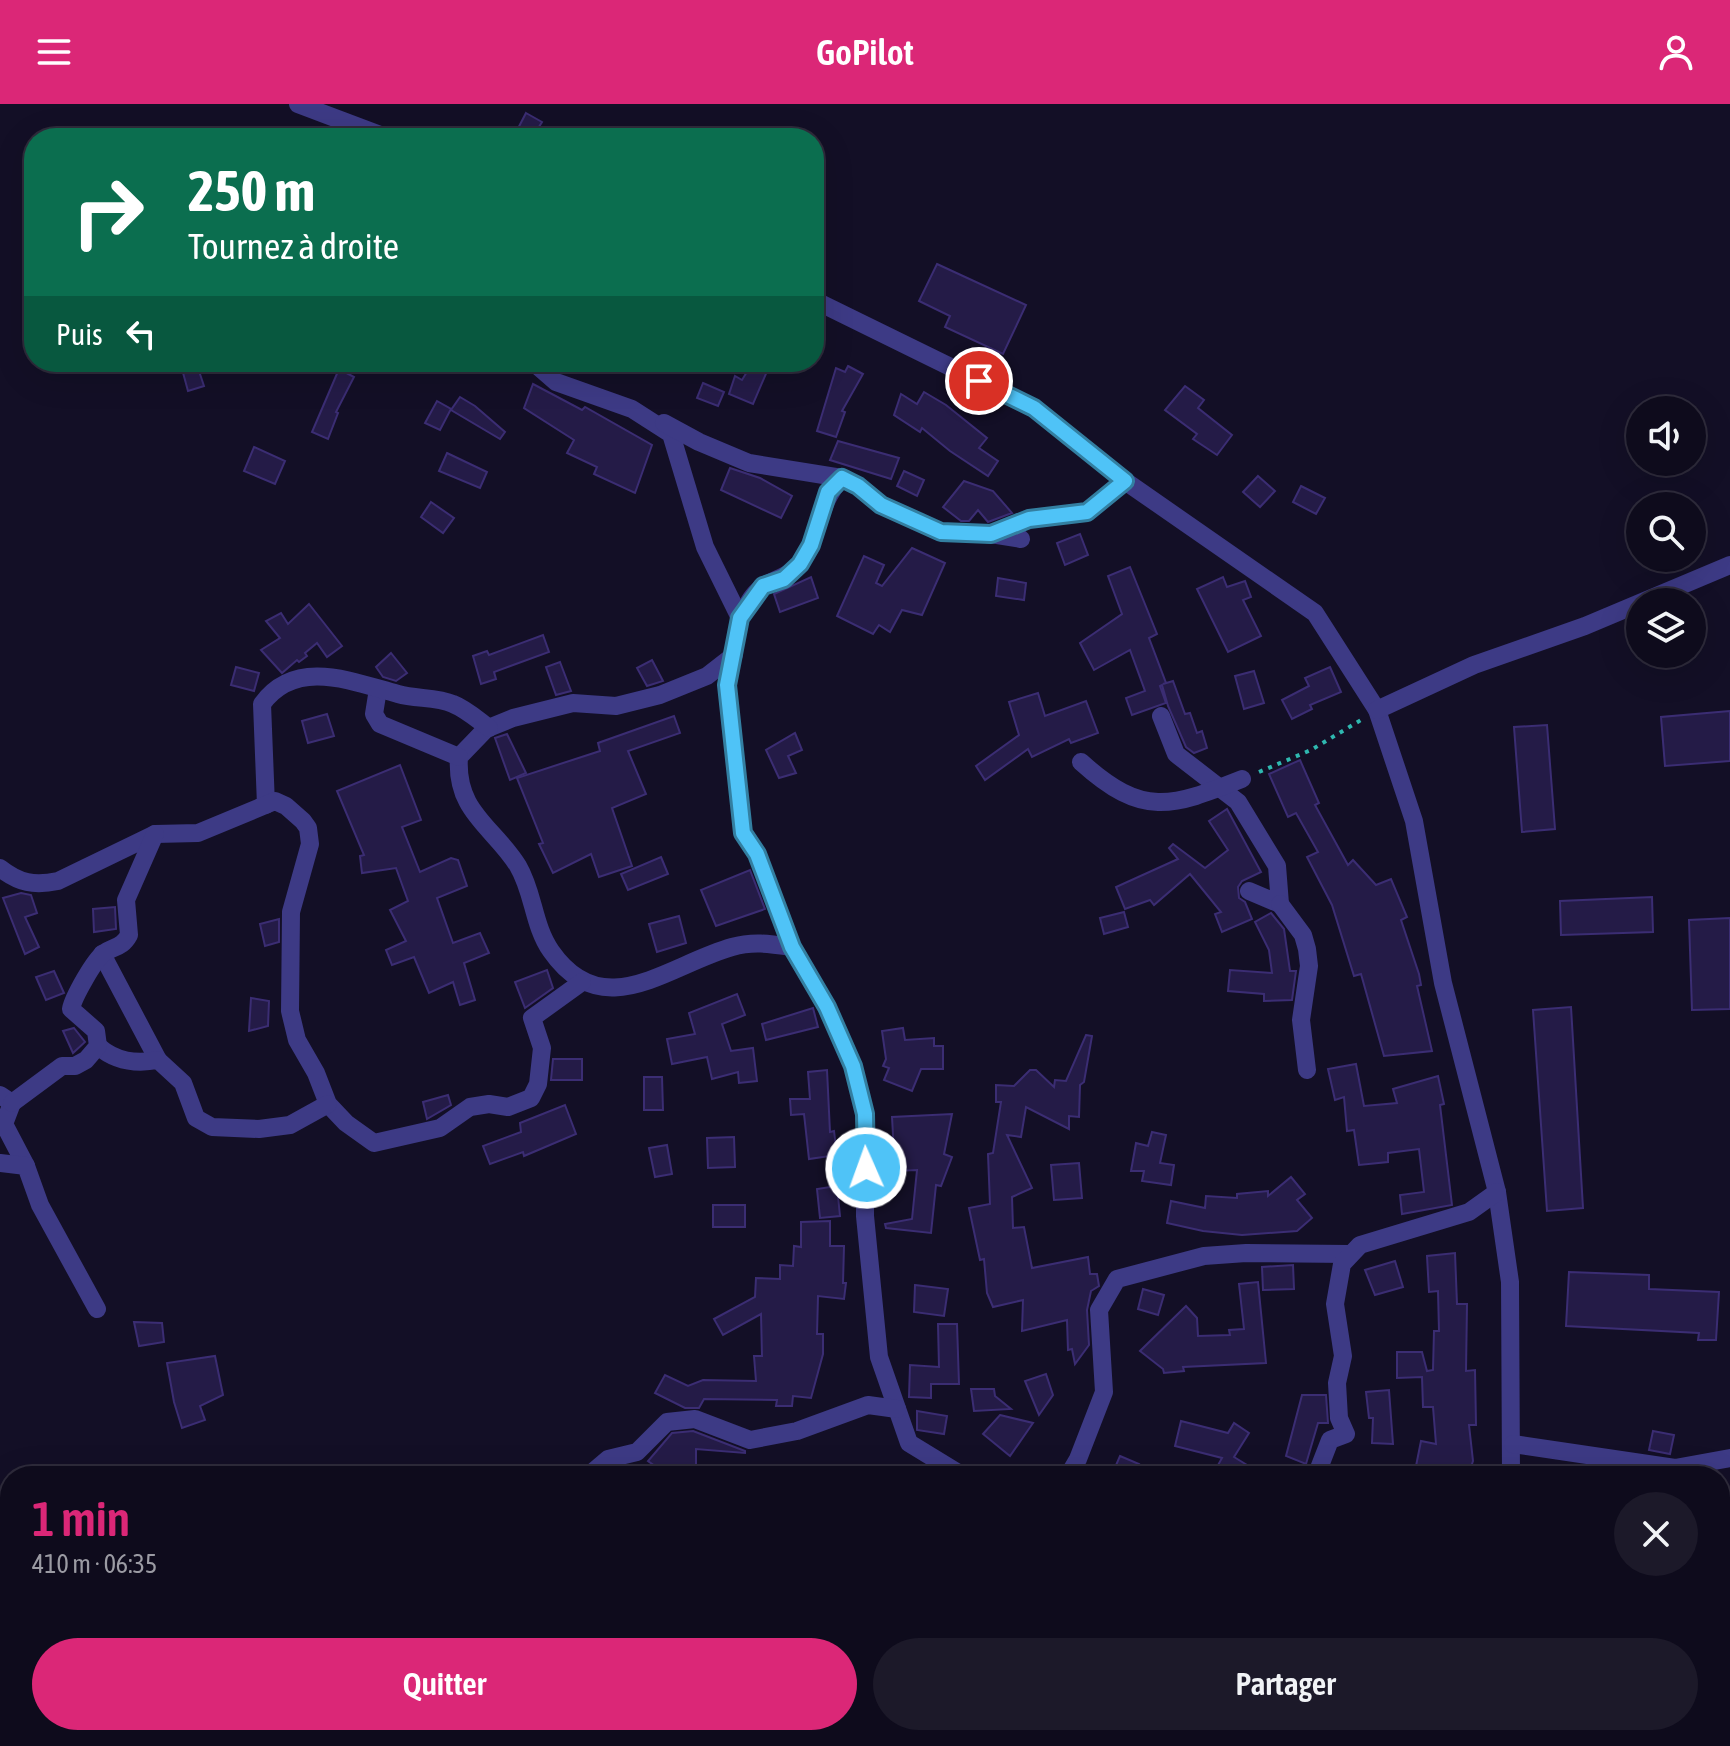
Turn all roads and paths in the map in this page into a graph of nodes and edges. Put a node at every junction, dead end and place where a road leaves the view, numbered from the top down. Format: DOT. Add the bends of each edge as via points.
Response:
graph roads {
  1 [pos="298,104"];
  2 [pos="362,128"];
  3 [pos="824,305"];
  4 [pos="544,372"];
  5 [pos="632,409"];
  6 [pos="842,478"];
  7 [pos="1125,481"];
  8 [pos="991,534"];
  9 [pos="1021,539"];
  10 [pos="1730,565"];
  11 [pos="740,618"];
  12 [pos="734,655"];
  13 [pos="378,689"];
  14 [pos="1377,710"];
  15 [pos="1161,716"];
  16 [pos="489,728"];
  17 [pos="459,757"];
  18 [pos="1081,762"];
  19 [pos="1242,779"];
  20 [pos="1218,788"];
  21 [pos="266,805"];
  22 [pos="155,834"];
  23 [pos="0,868"];
  24 [pos="1249,891"];
  25 [pos="1280,904"];
  26 [pos="792,947"];
  27 [pos="102,954"];
  28 [pos="582,982"];
  29 [pos="98,1046"];
  30 [pos="158,1060"];
  31 [pos="1307,1070"];
  32 [pos="6,1099"];
  33 [pos="328,1104"];
  34 [pos="0,1163"];
  35 [pos="26,1166"];
  36 [pos="1497,1192"];
  37 [pos="1350,1254"];
  38 [pos="97,1309"];
  39 [pos="897,1409"];
  40 [pos="1513,1444"];
  41 [pos="1730,1458"];
  42 [pos="600,1466"];
  43 [pos="947,1466"];
  44 [pos="1074,1466"];
  45 [pos="1320,1466"];
  46 [pos="1512,1466"];
  47 [pos="1662,1466"];
  48 [pos="1686,1466"];
  1 -- 2 [label="street"];
  3 -- 7 [label="street" via="1034,408"];
  4 -- 5 [label="street" via="556,382"];
  5 -- 6 [label="street" via="749,463"];
  5 -- 11 [label="street" via="671,434 705,547"];
  6 -- 8 [label="street" via="881,505 941,532"];
  6 -- 11 [label="street" via="828,492 800,564 784,579 763,586"];
  7 -- 8 [label="street" via="1087,512 1029,519"];
  7 -- 14 [label="street" via="1315,613"];
  8 -- 9 [label="street"];
  10 -- 14 [label="street" via="1585,626 1474,665"];
  11 -- 12 [label="street"];
  12 -- 16 [label="street" via="707,676 660,695 616,706 573,703"];
  12 -- 26 [label="street" via="727,685 743,833 757,854"];
  13 -- 16 [label="street" via="452,703"];
  13 -- 17 [label="street" via="374,714 380,724"];
  13 -- 21 [label="street" via="321,675 288,682 270,693 262,704"];
  14 -- 19 [label="path" via="1311,750"];
  14 -- 36 [label="street" via="1414,821 1443,983"];
  15 -- 20 [label="street" via="1176,754"];
  16 -- 17 [label="street"];
  17 -- 28 [label="street" via="463,796 523,874 551,952"];
  18 -- 20 [label="street" via="1100,779 1150,803 1174,803"];
  19 -- 20 [label="street"];
  20 -- 25 [label="street" via="1238,802 1277,866"];
  21 -- 22 [label="street" via="198,833"];
  21 -- 33 [label="street" via="283,803 308,828 310,852 291,912 290,1011 297,1040"];
  22 -- 23 [label="street" via="45,884 15,880"];
  22 -- 27 [label="street" via="126,900 129,935 120,947"];
  24 -- 25 [label="street"];
  25 -- 31 [label="street" via="1303,935 1308,958 1301,1020"];
  26 -- 28 [label="street" via="756,942 730,947 666,974 610,989"];
  26 -- 39 [label="street" via="833,1019 865,1114 865,1216 879,1357"];
  27 -- 29 [label="street" via="71,1009 96,1031"];
  27 -- 30 [label="street"];
  28 -- 33 [label="street" via="533,1015 542,1052 536,1089 526,1101 508,1107 470,1107 440,1128 379,1143 364,1139"];
  29 -- 30 [label="street" via="133,1063"];
  29 -- 32 [label="street" via="86,1060 62,1066"];
  30 -- 33 [label="street" via="183,1083 196,1118 212,1127 290,1125"];
  32 -- 35 [label="street" via="4,1124"];
  34 -- 35 [label="street"];
  35 -- 38 [label="street" via="40,1205"];
  36 -- 37 [label="street" via="1469,1212 1360,1245"];
  36 -- 40 [label="street" via="1510,1282"];
  37 -- 44 [label="street" via="1204,1256 1117,1279 1099,1310 1104,1392"];
  37 -- 45 [label="street" via="1342,1264 1335,1304 1343,1356 1337,1383 1339,1418 1346,1434 1330,1440"];
  39 -- 42 [label="street" via="868,1405 797,1431 750,1440 695,1419 667,1422 637,1452"];
  39 -- 43 [label="street" via="909,1443"];
  40 -- 46 [label="street"];
  40 -- 47 [label="street"];
  41 -- 48 [label="street"];
}
